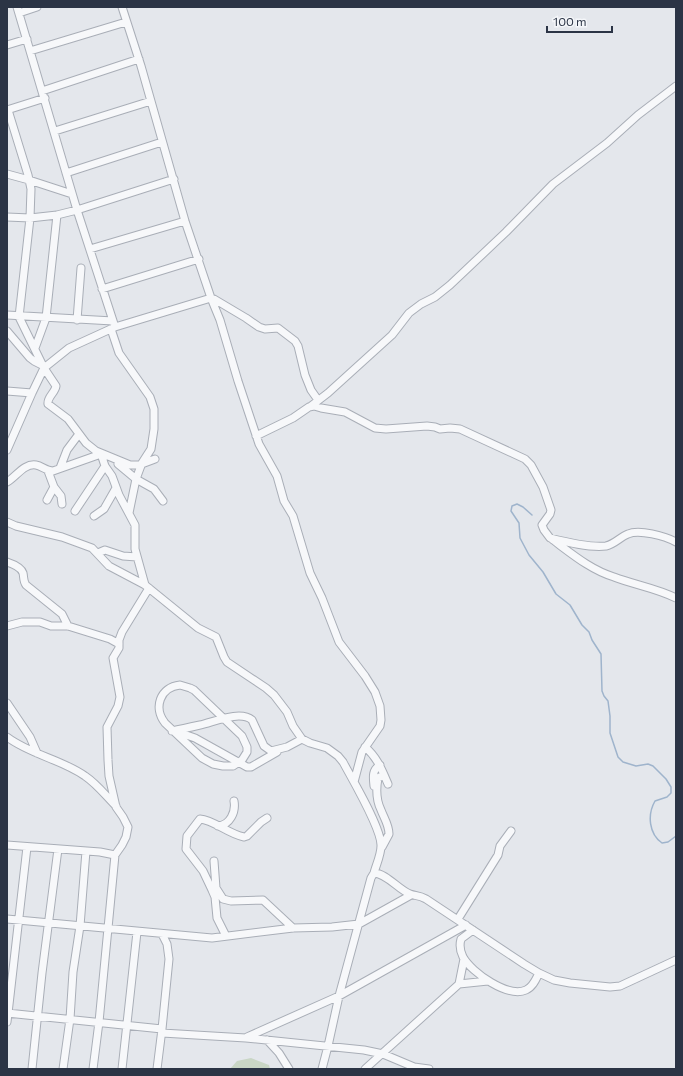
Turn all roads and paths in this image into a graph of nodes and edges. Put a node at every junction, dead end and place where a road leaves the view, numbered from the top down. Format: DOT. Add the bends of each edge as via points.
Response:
graph roads {
  1 [pos="37,7"];
  2 [pos="122,7"];
  3 [pos="18,10"];
  4 [pos="126,22"];
  5 [pos="27,39"];
  6 [pos="7,45"];
  7 [pos="30,51"];
  8 [pos="139,59"];
  9 [pos="676,86"];
  10 [pos="43,94"];
  11 [pos="151,101"];
  12 [pos="8,110"];
  13 [pos="55,131"];
  14 [pos="162,142"];
  15 [pos="66,173"];
  16 [pos="7,174"];
  17 [pos="174,179"];
  18 [pos="30,180"];
  19 [pos="72,194"];
  20 [pos="77,210"];
  21 [pos="57,215"];
  22 [pos="7,217"];
  23 [pos="30,218"];
  24 [pos="185,221"];
  25 [pos="90,249"];
  26 [pos="199,259"];
  27 [pos="82,268"];
  28 [pos="102,289"];
  29 [pos="211,298"];
  30 [pos="7,315"];
  31 [pos="19,317"];
  32 [pos="46,318"];
  33 [pos="77,320"];
  34 [pos="113,326"];
  35 [pos="7,331"];
  36 [pos="35,348"];
  37 [pos="43,366"];
  38 [pos="7,391"];
  39 [pos="32,393"];
  40 [pos="318,400"];
  41 [pos="311,406"];
  42 [pos="79,434"];
  43 [pos="256,436"];
  44 [pos="7,450"];
  45 [pos="101,454"];
  46 [pos="110,458"];
  47 [pos="155,459"];
  48 [pos="142,463"];
  49 [pos="105,466"];
  50 [pos="60,468"];
  51 [pos="48,471"];
  52 [pos="136,479"];
  53 [pos="7,482"];
  54 [pos="54,487"];
  55 [pos="116,488"];
  56 [pos="47,500"];
  57 [pos="163,501"];
  58 [pos="62,504"];
  59 [pos="75,511"];
  60 [pos="129,513"];
  61 [pos="94,516"];
  62 [pos="7,522"];
  63 [pos="550,538"];
  64 [pos="676,542"];
  65 [pos="98,553"];
  66 [pos="137,557"];
  67 [pos="7,562"];
  68 [pos="147,587"];
  69 [pos="676,598"];
  70 [pos="7,626"];
  71 [pos="68,626"];
  72 [pos="118,644"];
  73 [pos="7,703"];
  74 [pos="223,718"];
  75 [pos="172,731"];
  76 [pos="7,737"];
  77 [pos="302,739"];
  78 [pos="365,747"];
  79 [pos="281,749"];
  80 [pos="37,754"];
  81 [pos="240,762"];
  82 [pos="380,765"];
  83 [pos="384,774"];
  84 [pos="354,782"];
  85 [pos="388,784"];
  86 [pos="377,795"];
  87 [pos="234,801"];
  88 [pos="116,807"];
  89 [pos="267,818"];
  90 [pos="218,826"];
  91 [pos="511,831"];
  92 [pos="7,845"];
  93 [pos="27,847"];
  94 [pos="382,847"];
  95 [pos="58,849"];
  96 [pos="86,851"];
  97 [pos="115,855"];
  98 [pos="214,861"];
  99 [pos="374,873"];
  100 [pos="411,894"];
  101 [pos="7,919"];
  102 [pos="458,919"];
  103 [pos="18,920"];
  104 [pos="48,923"];
  105 [pos="359,924"];
  106 [pos="466,925"];
  107 [pos="80,926"];
  108 [pos="293,928"];
  109 [pos="108,929"];
  110 [pos="473,930"];
  111 [pos="137,932"];
  112 [pos="162,934"];
  113 [pos="226,936"];
  114 [pos="464,959"];
  115 [pos="676,960"];
  116 [pos="539,973"];
  117 [pos="488,981"];
  118 [pos="459,984"];
  119 [pos="338,996"];
  120 [pos="7,1013"];
  121 [pos="38,1016"];
  122 [pos="70,1019"];
  123 [pos="7,1022"];
  124 [pos="99,1022"];
  125 [pos="127,1025"];
  126 [pos="162,1031"];
  127 [pos="246,1038"];
  128 [pos="267,1040"];
  129 [pos="328,1046"];
  130 [pos="383,1054"];
  131 [pos="32,1069"];
  132 [pos="63,1069"];
  133 [pos="92,1069"];
  134 [pos="122,1069"];
  135 [pos="157,1069"];
  136 [pos="289,1069"];
  137 [pos="322,1069"];
  138 [pos="365,1069"];
  139 [pos="429,1069"];
  1 -- 3 [label="street"];
  2 -- 4 [label="street"];
  3 -- 5 [label="street"];
  4 -- 7 [label="street"];
  4 -- 8 [label="street"];
  5 -- 6 [label="street"];
  5 -- 7 [label="street"];
  7 -- 10 [label="street"];
  8 -- 10 [label="street"];
  8 -- 11 [label="street"];
  9 -- 40 [label="street" via="553,184 450,285 409,313 392,335"];
  10 -- 12 [label="street"];
  10 -- 13 [label="street"];
  11 -- 13 [label="street"];
  11 -- 14 [label="street"];
  12 -- 18 [label="street"];
  13 -- 15 [label="street"];
  14 -- 15 [label="street"];
  14 -- 17 [label="street"];
  15 -- 19 [label="street"];
  16 -- 18 [label="street"];
  17 -- 20 [label="street"];
  17 -- 24 [label="street"];
  18 -- 19 [label="street"];
  18 -- 23 [label="street"];
  19 -- 20 [label="street"];
  20 -- 21 [label="street"];
  20 -- 25 [label="street"];
  21 -- 23 [label="street"];
  21 -- 32 [label="street"];
  22 -- 23 [label="street"];
  23 -- 31 [label="street"];
  24 -- 25 [label="street"];
  24 -- 26 [label="street"];
  25 -- 28 [label="street"];
  26 -- 28 [label="street"];
  26 -- 29 [label="street"];
  27 -- 33 [label="street"];
  28 -- 34 [label="street"];
  29 -- 34 [label="street"];
  29 -- 40 [label="street" via="222,302 259,327 278,328 295,341 305,375"];
  29 -- 43 [label="street"];
  30 -- 31 [label="street"];
  31 -- 32 [label="street"];
  31 -- 36 [label="street"];
  32 -- 33 [label="street"];
  32 -- 36 [label="street"];
  33 -- 34 [label="street"];
  34 -- 37 [label="street" via="69,348"];
  34 -- 48 [label="street" via="119,352 150,397 154,409 150,449"];
  35 -- 37 [label="street" via="30,358"];
  36 -- 37 [label="street"];
  37 -- 39 [label="street"];
  37 -- 42 [label="street" via="56,387 47,401 48,404 68,419"];
  38 -- 39 [label="street"];
  39 -- 44 [label="street"];
  40 -- 41 [label="street"];
  41 -- 43 [label="street"];
  41 -- 63 [label="street" via="345,412 374,428 427,426 460,430 525,459 545,491 551,512 542,525"];
  42 -- 45 [label="street" via="91,448"];
  42 -- 50 [label="street" via="67,450"];
  43 -- 78 [label="street" via="277,476 284,501 293,516 310,573 339,642 365,676 378,700 381,712 380,726"];
  45 -- 46 [label="street"];
  45 -- 49 [label="street"];
  45 -- 50 [label="street"];
  46 -- 48 [label="street" via="130,465"];
  46 -- 52 [label="street"];
  47 -- 48 [label="street"];
  48 -- 52 [label="street"];
  49 -- 55 [label="street"];
  49 -- 59 [label="street"];
  50 -- 51 [label="street"];
  51 -- 53 [label="street" via="36,465 27,466"];
  51 -- 54 [label="street"];
  52 -- 57 [label="street" via="154,489"];
  52 -- 60 [label="street"];
  54 -- 56 [label="street"];
  54 -- 58 [label="street" via="60,494"];
  55 -- 60 [label="street"];
  55 -- 61 [label="street" via="104,509"];
  60 -- 66 [label="street" via="135,525"];
  62 -- 65 [label="street" via="54,534 83,544"];
  63 -- 64 [label="street" via="605,546 618,541 628,533 640,532 661,535"];
  63 -- 69 [label="street" via="581,561 613,577"];
  65 -- 66 [label="street" via="105,550 123,556"];
  65 -- 68 [label="street" via="109,566"];
  66 -- 68 [label="street"];
  67 -- 71 [label="street" via="21,569 26,586 62,614"];
  68 -- 72 [label="street"];
  68 -- 77 [label="street" via="198,628 216,637 227,662 274,695"];
  70 -- 71 [label="street" via="22,622 40,622 51,626"];
  71 -- 72 [label="street"];
  72 -- 88 [label="street" via="119,648 113,658 120,697 109,723 107,737 109,776"];
  73 -- 80 [label="street" via="30,737"];
  74 -- 75 [label="street"];
  74 -- 75 [label="street" via="194,690 175,686 161,697 159,708 161,718"];
  74 -- 79 [label="street" via="250,718 267,749"];
  74 -- 81 [label="street" via="247,744 247,752"];
  75 -- 81 [label="street" via="195,738"];
  75 -- 81 [label="street" via="202,758 213,764 233,766"];
  76 -- 80 [label="street"];
  77 -- 79 [label="street"];
  77 -- 84 [label="street" via="323,746 338,756"];
  78 -- 82 [label="street"];
  78 -- 84 [label="street"];
  79 -- 81 [label="street" via="251,767"];
  80 -- 88 [label="street" via="86,776"];
  82 -- 83 [label="street"];
  82 -- 86 [label="street" via="374,771 374,788"];
  83 -- 85 [label="street"];
  83 -- 86 [label="street" via="378,778"];
  84 -- 94 [label="street" via="377,829"];
  86 -- 94 [label="street" via="389,832"];
  87 -- 90 [label="street" via="235,809 230,818"];
  88 -- 97 [label="street" via="128,828 126,837"];
  89 -- 90 [label="street" via="246,837"];
  90 -- 113 [label="street" via="206,820 199,820 187,836 186,845 187,851 203,871 212,890 218,918"];
  91 -- 102 [label="street"];
  92 -- 93 [label="street"];
  93 -- 95 [label="street"];
  93 -- 103 [label="street"];
  94 -- 99 [label="street"];
  95 -- 96 [label="street"];
  95 -- 104 [label="street"];
  96 -- 97 [label="street"];
  96 -- 107 [label="street"];
  97 -- 109 [label="street"];
  98 -- 108 [label="street" via="216,888 223,899 263,900"];
  99 -- 100 [label="street"];
  99 -- 105 [label="street"];
  100 -- 102 [label="street" via="426,899"];
  100 -- 105 [label="street"];
  101 -- 103 [label="street"];
  102 -- 106 [label="street"];
  103 -- 104 [label="street"];
  103 -- 120 [label="street"];
  104 -- 107 [label="street"];
  104 -- 121 [label="street"];
  105 -- 108 [label="street"];
  105 -- 119 [label="street"];
  106 -- 110 [label="street"];
  106 -- 119 [label="street"];
  107 -- 109 [label="street"];
  107 -- 122 [label="street" via="73,972"];
  108 -- 113 [label="street"];
  109 -- 111 [label="street"];
  109 -- 124 [label="street"];
  110 -- 114 [label="street" via="461,940 459,946"];
  110 -- 116 [label="street"];
  111 -- 112 [label="street"];
  111 -- 125 [label="street"];
  112 -- 113 [label="street" via="206,938"];
  112 -- 126 [label="street" via="167,944 169,959"];
  114 -- 117 [label="street"];
  114 -- 118 [label="street"];
  115 -- 116 [label="street" via="615,987 570,983 554,980"];
  116 -- 117 [label="street" via="530,987 520,991 505,989"];
  117 -- 118 [label="street"];
  118 -- 130 [label="street"];
  119 -- 127 [label="street"];
  119 -- 129 [label="street"];
  120 -- 121 [label="street"];
  120 -- 123 [label="street"];
  121 -- 122 [label="street"];
  121 -- 131 [label="street"];
  122 -- 124 [label="street"];
  122 -- 132 [label="street"];
  124 -- 125 [label="street"];
  124 -- 133 [label="street"];
  125 -- 126 [label="street"];
  125 -- 134 [label="street"];
  126 -- 127 [label="street"];
  126 -- 135 [label="street"];
  127 -- 128 [label="street"];
  128 -- 129 [label="street"];
  128 -- 136 [label="street"];
  129 -- 130 [label="street"];
  129 -- 137 [label="street"];
  130 -- 138 [label="street"];
  130 -- 139 [label="street" via="406,1064"];
}
